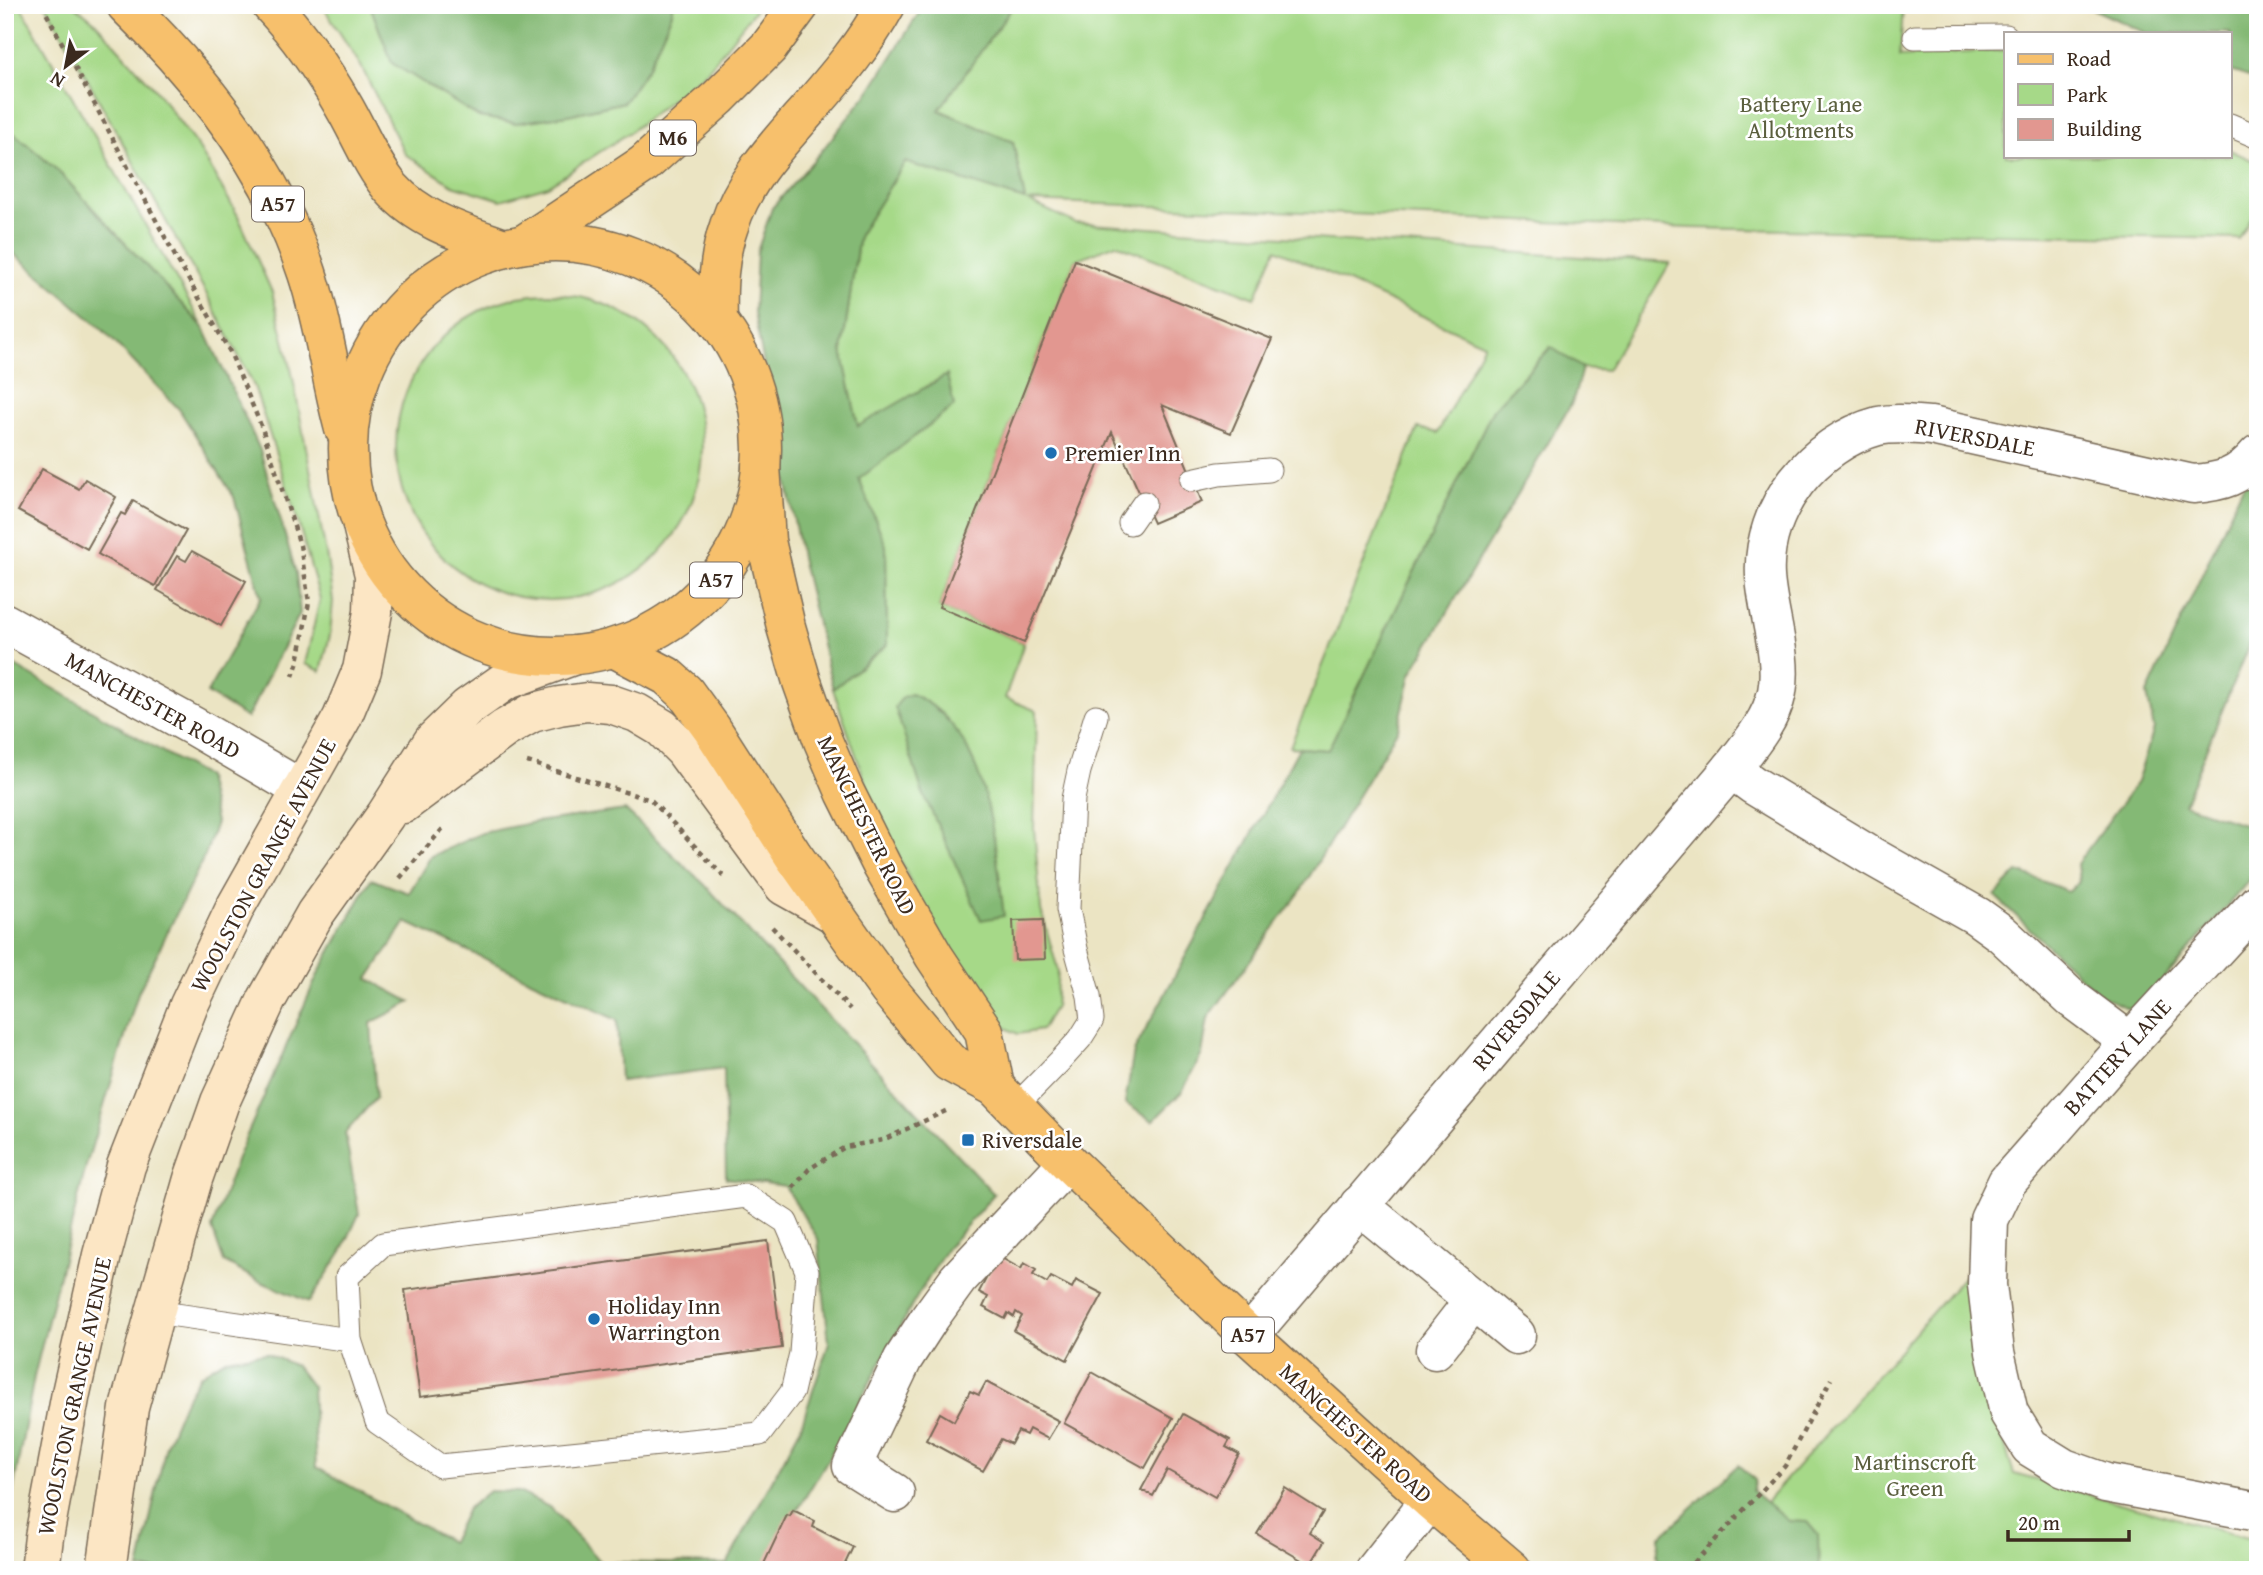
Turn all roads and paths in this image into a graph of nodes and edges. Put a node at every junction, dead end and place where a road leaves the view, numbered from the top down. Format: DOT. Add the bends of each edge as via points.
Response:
graph roads {
  1 [pos="42,5"];
  2 [pos="126,5"];
  3 [pos="271,5"];
  4 [pos="800,5"];
  5 [pos="886,5"];
  6 [pos="2004,36"];
  7 [pos="1915,37"];
  8 [pos="2232,126"];
  9 [pos="2258,136"];
  10 [pos="514,246"];
  11 [pos="718,321"];
  12 [pos="348,444"];
  13 [pos="2258,454"];
  14 [pos="761,466"];
  15 [pos="1269,470"];
  16 [pos="1192,480"];
  17 [pos="1144,503"];
  18 [pos="1130,523"];
  19 [pos="362,525"];
  20 [pos="5,623"];
  21 [pos="614,648"];
  22 [pos="575,655"];
  23 [pos="293,676"];
  24 [pos="1096,716"];
  25 [pos="517,758"];
  26 [pos="1731,769"];
  27 [pos="301,789"];
  28 [pos="385,817"];
  29 [pos="448,822"];
  30 [pos="400,878"];
  31 [pos="726,878"];
  32 [pos="2258,903"];
  33 [pos="836,915"];
  34 [pos="763,918"];
  35 [pos="856,1015"];
  36 [pos="2130,1042"];
  37 [pos="1005,1097"];
  38 [pos="1068,1162"];
  39 [pos="1359,1205"];
  40 [pos="772,1213"];
  41 [pos="1474,1300"];
  42 [pos="155,1312"];
  43 [pos="1249,1335"];
  44 [pos="1516,1335"];
  45 [pos="350,1340"];
  46 [pos="1434,1350"];
  47 [pos="1831,1379"];
  48 [pos="895,1493"];
  49 [pos="1430,1500"];
  50 [pos="2258,1512"];
  51 [pos="40,1570"];
  52 [pos="106,1570"];
  53 [pos="1375,1570"];
  54 [pos="1512,1570"];
  55 [pos="1687,1570"];
  1 -- 23 [label="path" via="230,352 262,428 300,545 309,602"];
  2 -- 12 [label="main road, A57" via="227,122 283,213 323,328"];
  3 -- 10 [label="main road, A57" via="318,66 392,189 431,219"];
  4 -- 10 [label="main road, M6" via="769,47 644,164"];
  5 -- 11 [label="main road" via="859,48 753,175 739,200 721,257"];
  6 -- 7 [label="lane"];
  8 -- 9 [label="lane"];
  10 -- 11 [label="main road, A57" via="557,242 629,256 661,271"];
  10 -- 12 [label="main road, A57" via="446,273 403,308 368,359 356,389"];
  11 -- 14 [label="main road, A57" via="749,377 758,410"];
  12 -- 19 [label="main road, A57" via="351,486"];
  13 -- 26 [label="street, RIVERSDALE" via="2234,475 2193,484 1931,426 1880,426 1839,443 1800,477 1774,519 1764,574 1777,656 1777,691 1757,736"];
  14 -- 21 [label="main road, A57" via="744,533 715,580 673,619"];
  14 -- 37 [label="main road, MANCHESTER ROAD / A57" via="766,541 786,627 823,741 882,866 984,1031"];
  15 -- 16 [label="lane"];
  17 -- 18 [label="lane"];
  19 -- 22 [label="main road, A57" via="386,568 418,604 443,623 496,647"];
  19 -- 27 [label="main road, WOOLSTON GRANGE AVENUE" via="374,575 369,641 351,697"];
  20 -- 27 [label="street, MANCHESTER ROAD"];
  21 -- 22 [label="main road, A57"];
  21 -- 33 [label="main road, MANCHESTER ROAD / A57" via="667,676 685,692"];
  22 -- 28 [label="main road" via="505,681 468,707 433,741"];
  24 -- 37 [label="lane" via="1073,799 1068,909 1092,1020 1067,1054"];
  25 -- 31 [label="path" via="651,800"];
  26 -- 36 [label="street" via="1977,916 2071,998"];
  26 -- 39 [label="street, RIVERSDALE"];
  27 -- 51 [label="main road, WOOLSTON GRANGE AVENUE" via="236,906 189,1005 126,1166 71,1393"];
  28 -- 33 [label="main road" via="532,713 587,702 611,704 662,728 684,750 784,886"];
  28 -- 42 [label="main road" via="315,914 267,999 220,1102"];
  29 -- 30 [label="path"];
  32 -- 36 [label="street, BATTERY LANE"];
  33 -- 37 [label="main road, MANCHESTER ROAD / A57" via="889,990 949,1062"];
  34 -- 35 [label="path"];
  36 -- 50 [label="street, BATTERY LANE" via="2007,1182 1989,1220 1987,1285 1995,1352 2010,1413 2030,1447 2064,1468 2106,1483"];
  37 -- 38 [label="main road, MANCHESTER ROAD / A57"];
  37 -- 40 [label="path" via="883,1140 845,1147 809,1169"];
  38 -- 43 [label="main road, MANCHESTER ROAD / A57"];
  38 -- 48 [label="street" via="958,1279 903,1359 852,1466"];
  39 -- 41 [label="street"];
  39 -- 43 [label="street, RIVERSDALE"];
  40 -- 45 [label="lane" via="746,1196 383,1244 347,1276"];
  40 -- 45 [label="lane" via="786,1222 807,1271 801,1353 792,1392 760,1434 440,1466 377,1422"];
  41 -- 44 [label="street"];
  41 -- 46 [label="street"];
  42 -- 45 [label="lane"];
  42 -- 52 [label="main road" via="129,1408"];
  43 -- 49 [label="main road, MANCHESTER ROAD / A57"];
  47 -- 55 [label="path" via="1785,1466"];
  49 -- 53 [label="street"];
  49 -- 54 [label="main road, MANCHESTER ROAD / A57"];
}
